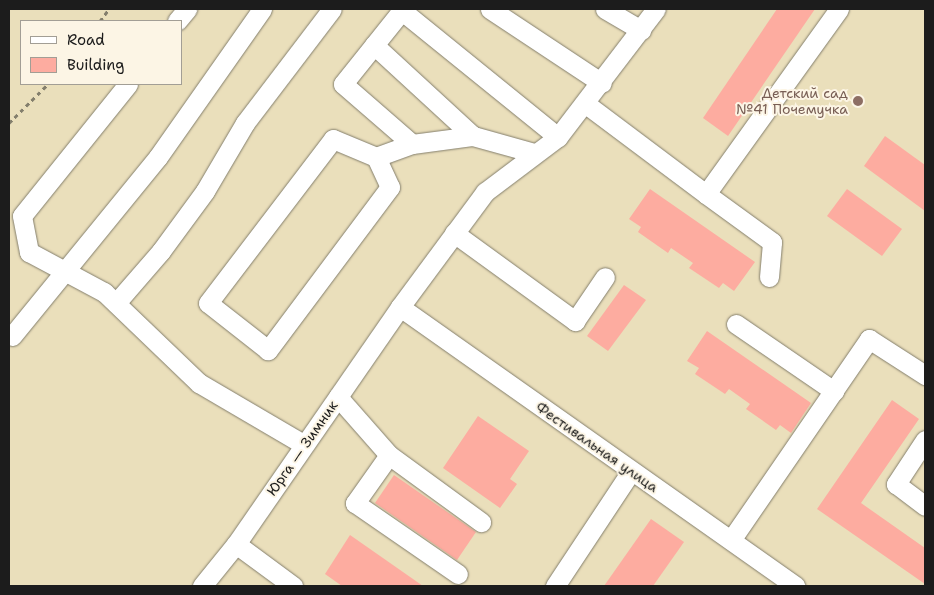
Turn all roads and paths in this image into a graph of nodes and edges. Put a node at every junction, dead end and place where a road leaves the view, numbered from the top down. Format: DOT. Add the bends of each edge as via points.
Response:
graph roads {
  1 [pos="109,9"];
  2 [pos="187,9"];
  3 [pos="262,9"];
  4 [pos="332,9"];
  5 [pos="490,9"];
  6 [pos="605,9"];
  7 [pos="656,9"];
  8 [pos="839,9"];
  9 [pos="402,10"];
  10 [pos="101,20"];
  11 [pos="178,20"];
  12 [pos="641,30"];
  13 [pos="374,45"];
  14 [pos="602,83"];
  15 [pos="47,85"];
  16 [pos="127,85"];
  17 [pos="586,104"];
  18 [pos="9,123"];
  19 [pos="473,136"];
  20 [pos="558,137"];
  21 [pos="412,144"];
  22 [pos="534,153"];
  23 [pos="376,157"];
  24 [pos="706,194"];
  25 [pos="454,233"];
  26 [pos="66,272"];
  27 [pos="605,277"];
  28 [pos="769,277"];
  29 [pos="116,303"];
  30 [pos="400,307"];
  31 [pos="736,324"];
  32 [pos="12,336"];
  33 [pos="925,375"];
  34 [pos="834,391"];
  35 [pos="338,397"];
  36 [pos="925,440"];
  37 [pos="302,444"];
  38 [pos="388,455"];
  39 [pos="632,471"];
  40 [pos="925,506"];
  41 [pos="481,522"];
  42 [pos="730,540"];
  43 [pos="236,544"];
  44 [pos="458,574"];
  45 [pos="202,586"];
  46 [pos="293,586"];
  47 [pos="555,586"];
  48 [pos="795,586"];
  1 -- 10 [label="path"];
  2 -- 11 [label="street"];
  3 -- 26 [label="street" via="158,157"];
  4 -- 29 [label="street" via="244,123 205,191 161,251"];
  5 -- 14 [label="street"];
  6 -- 12 [label="street"];
  7 -- 12 [label="street, Юрга — Зимник"];
  8 -- 24 [label="street"];
  9 -- 13 [label="street"];
  9 -- 20 [label="street"];
  12 -- 14 [label="street, Юрга — Зимник"];
  13 -- 19 [label="street"];
  13 -- 21 [label="street" via="343,84"];
  14 -- 17 [label="street, Юрга — Зимник"];
  15 -- 18 [label="path"];
  16 -- 26 [label="street" via="22,216 29,252"];
  17 -- 20 [label="street, Юрга — Зимник"];
  17 -- 24 [label="street"];
  19 -- 21 [label="street"];
  19 -- 22 [label="street"];
  20 -- 22 [label="street, Юрга — Зимник"];
  21 -- 23 [label="street"];
  22 -- 25 [label="street, Юрга — Зимник" via="484,192"];
  23 -- 23 [label="street" via="333,139 208,302 268,350 390,187"];
  24 -- 28 [label="street" via="772,242"];
  25 -- 27 [label="street" via="575,321"];
  25 -- 30 [label="street, Юрга — Зимник"];
  26 -- 29 [label="street" via="104,292"];
  26 -- 32 [label="street"];
  29 -- 37 [label="street" via="199,382"];
  30 -- 35 [label="street, Юрга — Зимник"];
  30 -- 39 [label="street, Фестивальная улица"];
  31 -- 34 [label="street"];
  33 -- 34 [label="street" via="869,338"];
  34 -- 42 [label="street"];
  35 -- 37 [label="street, Юрга — Зимник"];
  35 -- 38 [label="street"];
  36 -- 40 [label="street" via="896,484"];
  37 -- 43 [label="street, Юрга — Зимник"];
  38 -- 41 [label="street"];
  38 -- 44 [label="street" via="355,503"];
  39 -- 42 [label="street, Фестивальная улица"];
  39 -- 47 [label="street"];
  42 -- 48 [label="street, Фестивальная улица"];
  43 -- 45 [label="street, Юрга — Зимник"];
  43 -- 46 [label="street"];
}
